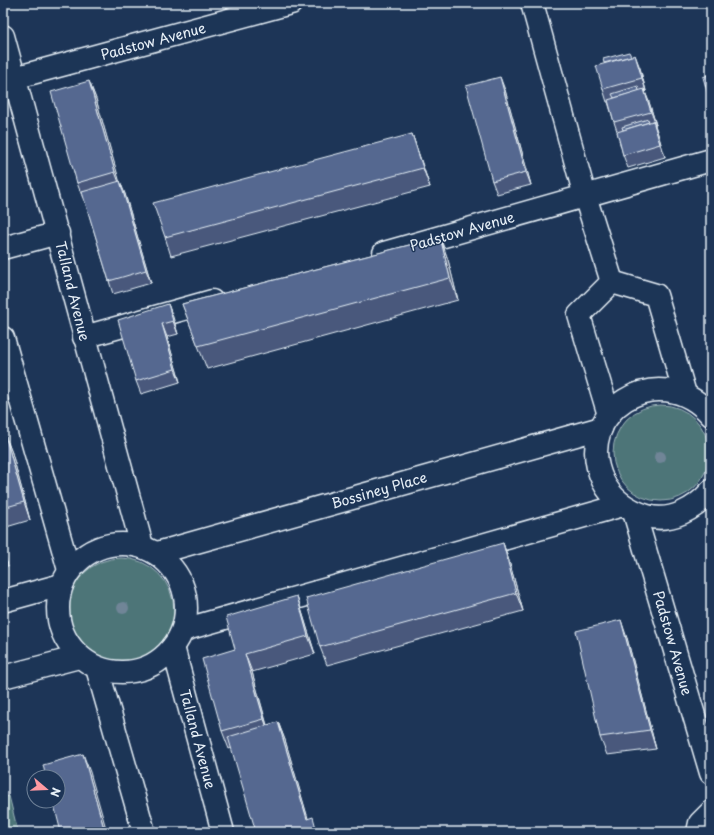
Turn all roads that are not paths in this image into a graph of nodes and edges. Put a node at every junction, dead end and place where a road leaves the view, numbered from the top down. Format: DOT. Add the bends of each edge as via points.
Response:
graph roads {
  1 [pos="292,3"];
  2 [pos="532,3"];
  3 [pos="4,44"];
  4 [pos="14,78"];
  5 [pos="711,160"];
  6 [pos="585,196"];
  7 [pos="58,233"];
  8 [pos="3,248"];
  9 [pos="365,258"];
  10 [pos="612,282"];
  11 [pos="228,296"];
  12 [pos="84,337"];
  13 [pos="3,338"];
  14 [pos="702,403"];
  15 [pos="605,421"];
  16 [pos="711,491"];
  17 [pos="628,509"];
  18 [pos="149,550"];
  19 [pos="65,578"];
  20 [pos="3,601"];
  21 [pos="178,638"];
  22 [pos="88,662"];
  23 [pos="3,677"];
  24 [pos="711,773"];
  25 [pos="711,812"];
  26 [pos="144,832"];
  27 [pos="222,832"];
  28 [pos="698,832"];
  1 -- 4 [label="street, Padstow Avenue"];
  2 -- 6 [label="street"];
  3 -- 4 [label="street, Talland Avenue"];
  4 -- 7 [label="street, Talland Avenue"];
  5 -- 6 [label="street, Padstow Avenue"];
  6 -- 9 [label="street, Padstow Avenue"];
  6 -- 10 [label="street"];
  7 -- 8 [label="street"];
  7 -- 12 [label="street, Talland Avenue"];
  10 -- 14 [label="street" via="656,295"];
  10 -- 15 [label="street" via="579,315"];
  11 -- 12 [label="street"];
  12 -- 18 [label="street, Talland Avenue"];
  13 -- 19 [label="street"];
  14 -- 15 [label="street" via="665,389 643,391 624,400"];
  15 -- 17 [label="street" via="596,449 598,470 607,490"];
  15 -- 18 [label="street, Bossiney Place"];
  16 -- 17 [label="street" via="702,502 687,512 670,517 652,517"];
  17 -- 21 [label="street"];
  17 -- 24 [label="street, Padstow Avenue"];
  18 -- 19 [label="street" via="122,543 102,546 83,556"];
  18 -- 21 [label="street" via="173,568 183,587 186,609"];
  19 -- 20 [label="street"];
  19 -- 22 [label="street" via="57,605 59,624 67,642"];
  21 -- 22 [label="street" via="158,662 139,671 118,673"];
  21 -- 27 [label="street, Talland Avenue"];
  22 -- 23 [label="street"];
  22 -- 26 [label="street"];
  25 -- 28 [label="street" via="700,823"];
}
